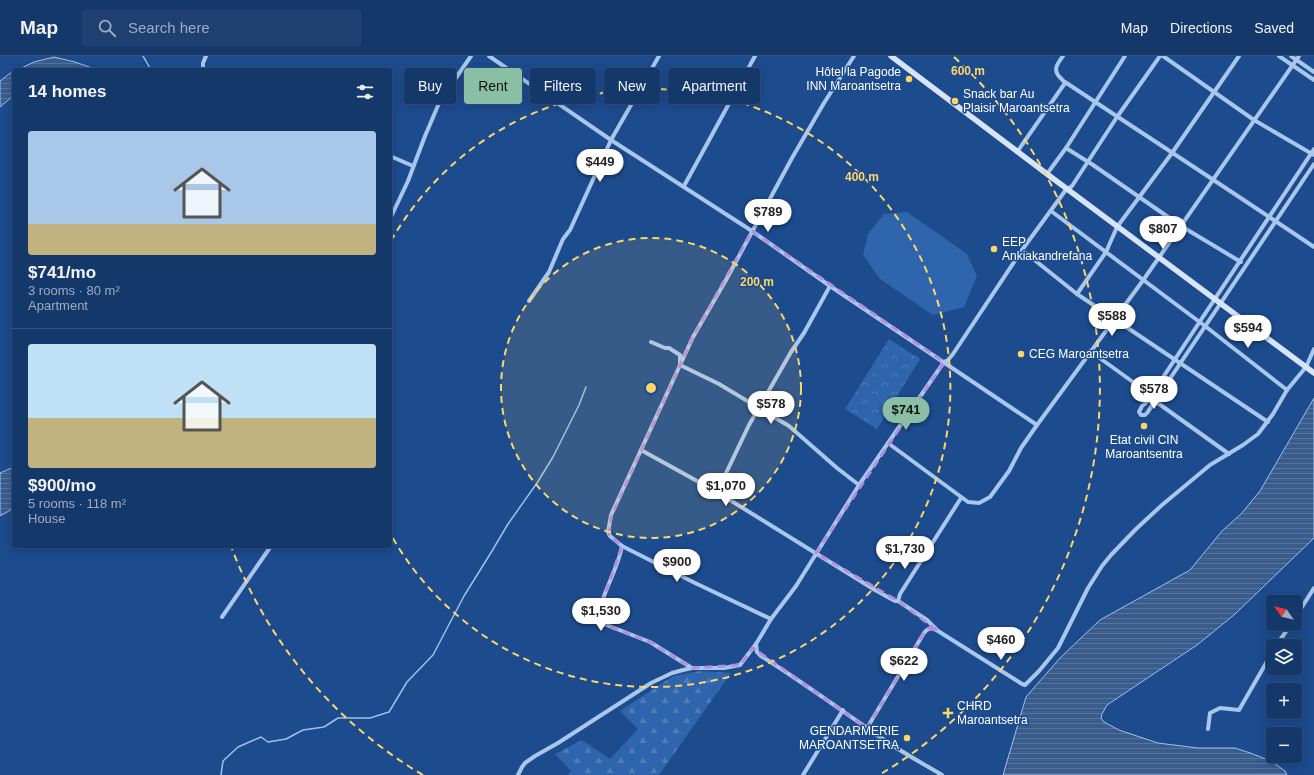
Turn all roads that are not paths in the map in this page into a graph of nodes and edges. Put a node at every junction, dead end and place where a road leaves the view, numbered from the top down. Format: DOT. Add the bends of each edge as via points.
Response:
graph roads {
  1 [pos="206,56"];
  2 [pos="471,56"];
  3 [pos="489,56"];
  4 [pos="659,56"];
  5 [pos="755,56"];
  6 [pos="854,56"];
  7 [pos="891,56"];
  8 [pos="1063,56"];
  9 [pos="1125,56"];
  10 [pos="1161,56"];
  11 [pos="1239,56"];
  12 [pos="1279,56"];
  13 [pos="1291,56"];
  14 [pos="1298,58"];
  15 [pos="1293,65"];
  16 [pos="203,68"];
  17 [pos="1314,72"];
  18 [pos="1314,80"];
  19 [pos="1065,82"];
  20 [pos="1214,92"];
  21 [pos="1095,103"];
  22 [pos="1117,117"];
  23 [pos="1254,120"];
  24 [pos="611,140"];
  25 [pos="1066,148"];
  26 [pos="1017,152"];
  27 [pos="1313,152"];
  28 [pos="1172,153"];
  29 [pos="392,157"];
  30 [pos="1087,161"];
  31 [pos="1314,164"];
  32 [pos="413,166"];
  33 [pos="1047,174"];
  34 [pos="1214,180"];
  35 [pos="684,186"];
  36 [pos="1068,190"];
  37 [pos="1139,197"];
  38 [pos="1051,211"];
  39 [pos="392,215"];
  40 [pos="1270,217"];
  41 [pos="1276,221"];
  42 [pos="1181,226"];
  43 [pos="1117,227"];
  44 [pos="752,231"];
  45 [pos="1314,247"];
  46 [pos="1022,250"];
  47 [pos="1106,252"];
  48 [pos="1159,258"];
  49 [pos="1241,262"];
  50 [pos="1144,279"];
  51 [pos="830,286"];
  52 [pos="1077,294"];
  53 [pos="1215,299"];
  54 [pos="529,301"];
  55 [pos="1221,303"];
  56 [pos="1115,320"];
  57 [pos="1200,322"];
  58 [pos="1206,326"];
  59 [pos="651,342"];
  60 [pos="1314,349"];
  61 [pos="1090,351"];
  62 [pos="1175,359"];
  63 [pos="944,362"];
  64 [pos="1180,362"];
  65 [pos="680,365"];
  66 [pos="1306,367"];
  67 [pos="1314,373"];
  68 [pos="1287,390"];
  69 [pos="1151,395"];
  70 [pos="1155,401"];
  71 [pos="759,409"];
  72 [pos="1268,422"];
  73 [pos="1037,425"];
  74 [pos="888,443"];
  75 [pos="641,450"];
  76 [pos="1229,454"];
  77 [pos="860,485"];
  78 [pos="717,492"];
  79 [pos="961,498"];
  80 [pos="622,546"];
  81 [pos="270,548"];
  82 [pos="816,553"];
  83 [pos="1314,588"];
  84 [pos="898,601"];
  85 [pos="1302,607"];
  86 [pos="222,616"];
  87 [pos="771,619"];
  88 [pos="938,631"];
  89 [pos="756,644"];
  90 [pos="1266,663"];
  91 [pos="692,668"];
  92 [pos="843,710"];
  93 [pos="867,728"];
  94 [pos="1208,729"];
  95 [pos="518,775"];
  96 [pos="803,775"];
  97 [pos="942,775"];
  1 -- 16 [label="street"];
  2 -- 32 [label="street" via="440,101"];
  3 -- 24 [label="street"];
  4 -- 24 [label="street"];
  5 -- 35 [label="street"];
  6 -- 44 [label="street" via="824,103"];
  7 -- 26 [label="main road"];
  8 -- 19 [label="street" via="1056,69 1057,74"];
  9 -- 21 [label="street"];
  10 -- 20 [label="street"];
  10 -- 22 [label="street"];
  11 -- 20 [label="street"];
  12 -- 15 [label="street"];
  13 -- 14 [label="street"];
  14 -- 15 [label="street"];
  14 -- 17 [label="street"];
  15 -- 18 [label="street"];
  15 -- 23 [label="street"];
  19 -- 21 [label="street"];
  19 -- 26 [label="street"];
  20 -- 23 [label="street"];
  20 -- 28 [label="street"];
  21 -- 22 [label="street"];
  21 -- 25 [label="street"];
  22 -- 28 [label="street"];
  22 -- 30 [label="street"];
  23 -- 27 [label="street"];
  23 -- 34 [label="street"];
  24 -- 35 [label="street"];
  24 -- 54 [label="street" via="570,230 563,239 550,272"];
  25 -- 30 [label="street"];
  25 -- 33 [label="street"];
  26 -- 33 [label="main road"];
  27 -- 40 [label="street"];
  28 -- 34 [label="street"];
  28 -- 37 [label="street"];
  29 -- 32 [label="street"];
  30 -- 36 [label="street"];
  30 -- 37 [label="street"];
  31 -- 41 [label="street"];
  32 -- 39 [label="street"];
  33 -- 36 [label="main road"];
  34 -- 40 [label="street"];
  34 -- 42 [label="street"];
  35 -- 44 [label="street"];
  36 -- 38 [label="street"];
  36 -- 43 [label="main road"];
  37 -- 42 [label="street"];
  37 -- 43 [label="street"];
  38 -- 46 [label="street"];
  38 -- 47 [label="street"];
  40 -- 41 [label="street"];
  40 -- 49 [label="street"];
  41 -- 45 [label="street"];
  41 -- 55 [label="street"];
  42 -- 48 [label="street"];
  42 -- 49 [label="street"];
  43 -- 47 [label="street"];
  43 -- 48 [label="main road"];
  44 -- 51 [label="street"];
  44 -- 65 [label="street"];
  46 -- 52 [label="street"];
  46 -- 63 [label="street" via="953,354"];
  47 -- 50 [label="street"];
  47 -- 52 [label="street"];
  48 -- 50 [label="street"];
  48 -- 53 [label="main road"];
  49 -- 53 [label="street"];
  50 -- 56 [label="street"];
  50 -- 57 [label="street"];
  51 -- 63 [label="street"];
  51 -- 71 [label="street"];
  52 -- 56 [label="street"];
  53 -- 55 [label="main road"];
  53 -- 57 [label="street"];
  55 -- 58 [label="street"];
  55 -- 66 [label="main road"];
  56 -- 61 [label="street"];
  56 -- 62 [label="street"];
  57 -- 58 [label="street"];
  57 -- 62 [label="street"];
  58 -- 64 [label="street"];
  58 -- 68 [label="street"];
  59 -- 65 [label="street" via="680,355"];
  60 -- 66 [label="street"];
  61 -- 69 [label="street"];
  61 -- 73 [label="street"];
  62 -- 64 [label="street"];
  62 -- 69 [label="street"];
  63 -- 73 [label="street"];
  63 -- 74 [label="street"];
  64 -- 70 [label="street"];
  64 -- 72 [label="street"];
  65 -- 71 [label="street" via="719,384"];
  65 -- 75 [label="street"];
  66 -- 67 [label="main road"];
  66 -- 68 [label="street"];
  68 -- 72 [label="street"];
  69 -- 70 [label="street"];
  69 -- 70 [label="street" via="1139,414 1146,414"];
  70 -- 76 [label="street"];
  71 -- 77 [label="street" via="789,426"];
  71 -- 78 [label="street"];
  72 -- 76 [label="street" via="1253,438"];
  73 -- 79 [label="street" via="990,497 979,503"];
  74 -- 77 [label="street"];
  74 -- 79 [label="street"];
  75 -- 78 [label="street"];
  75 -- 80 [label="street" via="610,520 609,535"];
  76 -- 88 [label="street" via="1210,465 1162,505 1111,555 1088,588 1058,648 1025,684"];
  77 -- 82 [label="street"];
  78 -- 82 [label="street"];
  79 -- 84 [label="street"];
  80 -- 87 [label="street"];
  80 -- 91 [label="street" via="599,611 599,622 650,642"];
  81 -- 86 [label="street"];
  82 -- 84 [label="street" via="874,590"];
  82 -- 87 [label="street" via="796,586"];
  83 -- 85 [label="street"];
  84 -- 88 [label="street" via="927,620"];
  87 -- 89 [label="street"];
  88 -- 93 [label="street" via="931,628 924,633"];
  89 -- 91 [label="street" via="740,664 724,668"];
  89 -- 92 [label="street" via="757,652 761,656"];
  90 -- 94 [label="street" via="1239,710 1220,708 1210,713"];
  91 -- 95 [label="street" via="672,673 651,683 535,756 522,767"];
  92 -- 93 [label="street"];
  92 -- 96 [label="street"];
  93 -- 97 [label="street"];
}
